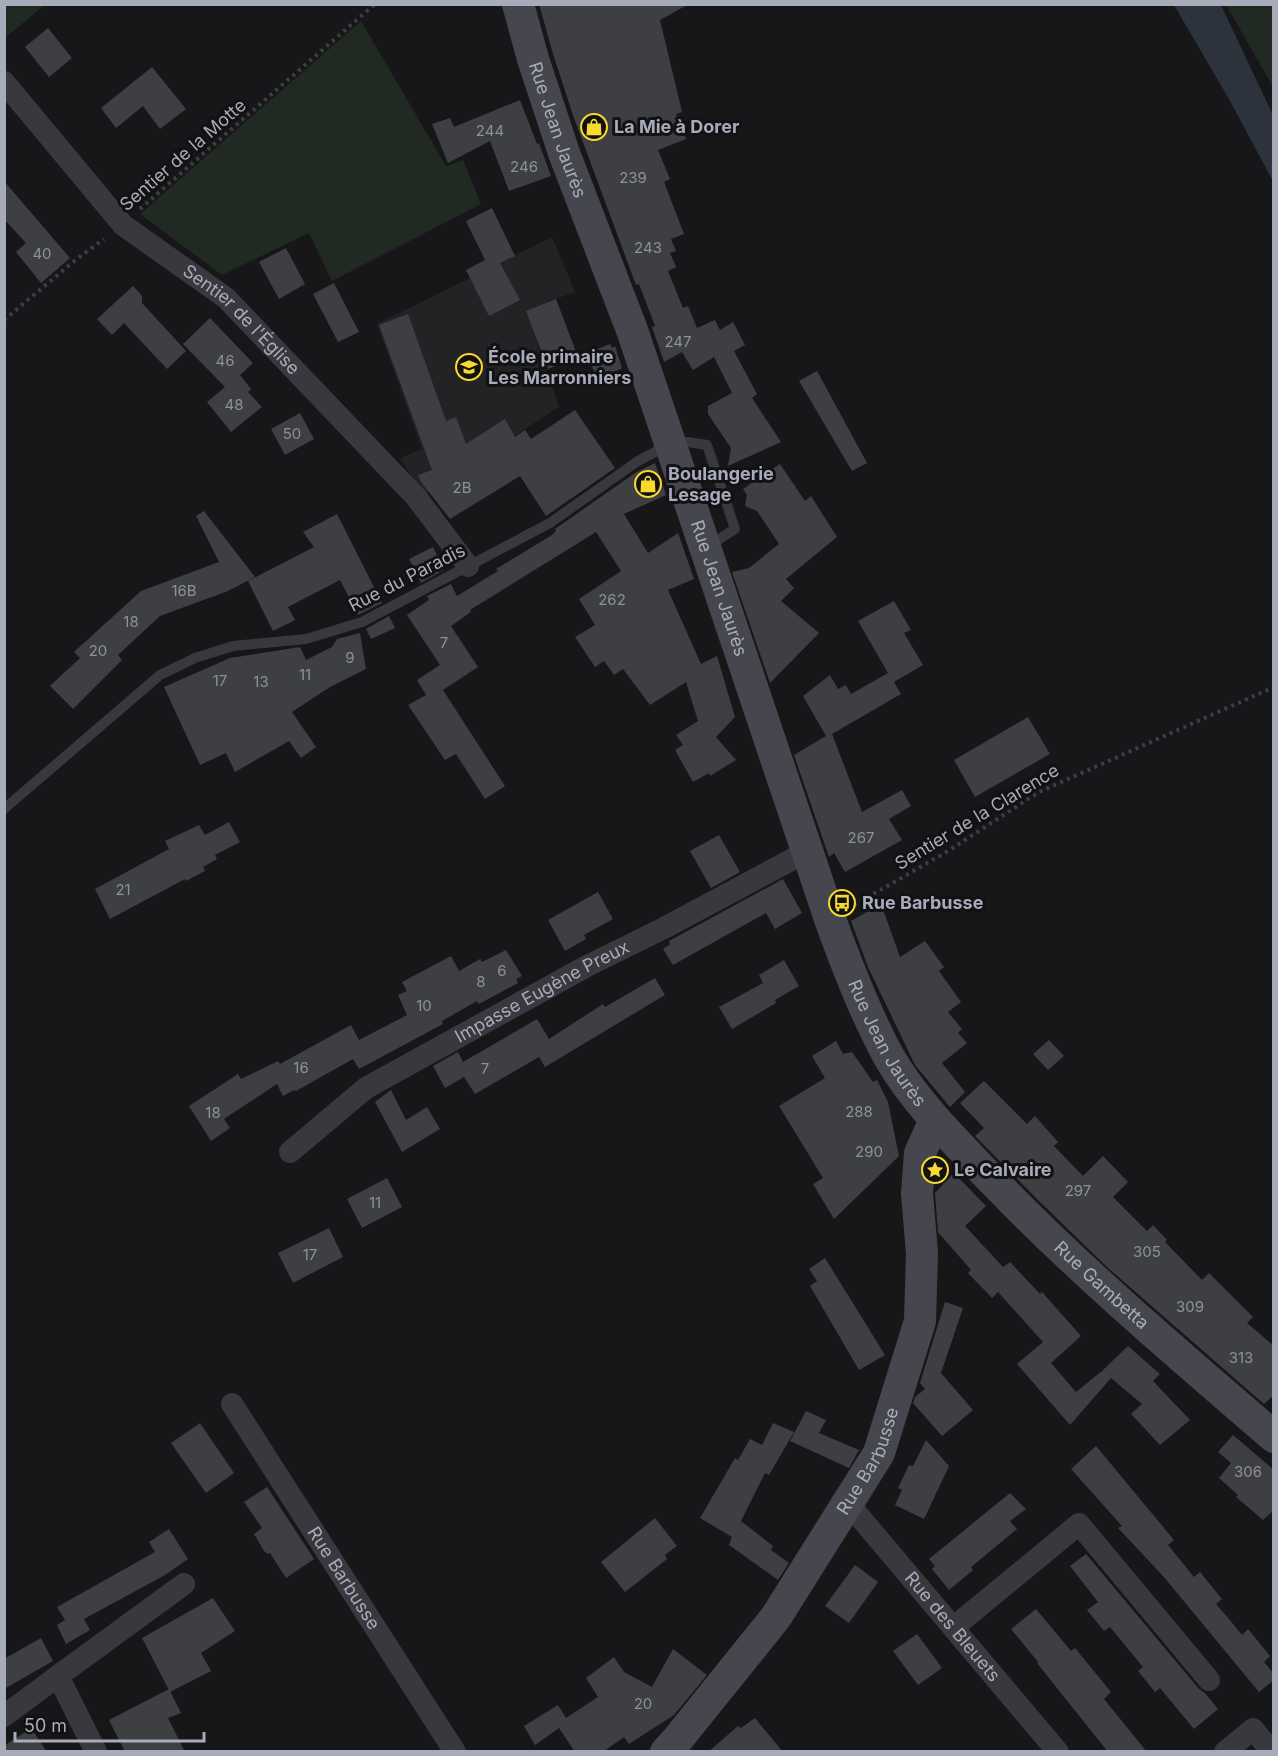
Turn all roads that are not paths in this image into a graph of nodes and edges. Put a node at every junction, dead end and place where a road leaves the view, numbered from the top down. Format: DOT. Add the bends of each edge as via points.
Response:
graph roads {
  1 [pos="518,4"];
  2 [pos="4,82"];
  3 [pos="669,445"];
  4 [pos="468,566"];
  5 [pos="4,809"];
  6 [pos="808,851"];
  7 [pos="937,1123"];
  8 [pos="290,1152"];
  9 [pos="232,1404"];
  10 [pos="1274,1437"];
  11 [pos="848,1503"];
  12 [pos="184,1584"];
  13 [pos="954,1627"];
  14 [pos="57,1676"];
  15 [pos="1209,1680"];
  16 [pos="4,1716"];
  17 [pos="96,1752"];
  18 [pos="455,1752"];
  19 [pos="666,1752"];
  20 [pos="1058,1752"];
  21 [pos="1225,1752"];
  22 [pos="1272,1752"];
  1 -- 3 [label="main road, Rue Jean Jaurès" via="564,153 632,330"];
  2 -- 4 [label="street, Sentier de l'Église" via="123,225 226,298 416,497"];
  3 -- 4 [label="lane, Rue du Paradis" via="638,461 550,523"];
  3 -- 6 [label="main road, Rue Jean Jaurès"];
  4 -- 5 [label="lane, Rue du Paradis" via="362,622 306,639 233,646 160,675"];
  6 -- 7 [label="main road, Rue Jean Jaurès" via="863,1004 890,1058"];
  6 -- 8 [label="street, Impasse Eugène Preux" via="587,966 366,1088"];
  7 -- 10 [label="main road, Rue Gambetta" via="1045,1234"];
  7 -- 11 [label="main road, Rue Barbusse" via="920,1154 920,1321 879,1453"];
  9 -- 18 [label="street, Rue Barbusse"];
  11 -- 13 [label="street, Rue des Bleuets"];
  11 -- 19 [label="main road, Rue Barbusse" via="776,1617"];
  12 -- 14 [label="street"];
  13 -- 15 [label="street" via="1079,1524"];
  13 -- 20 [label="street, Rue des Bleuets"];
  14 -- 16 [label="street"];
  14 -- 17 [label="street"];
  21 -- 22 [label="street" via="1253,1729"];
}
